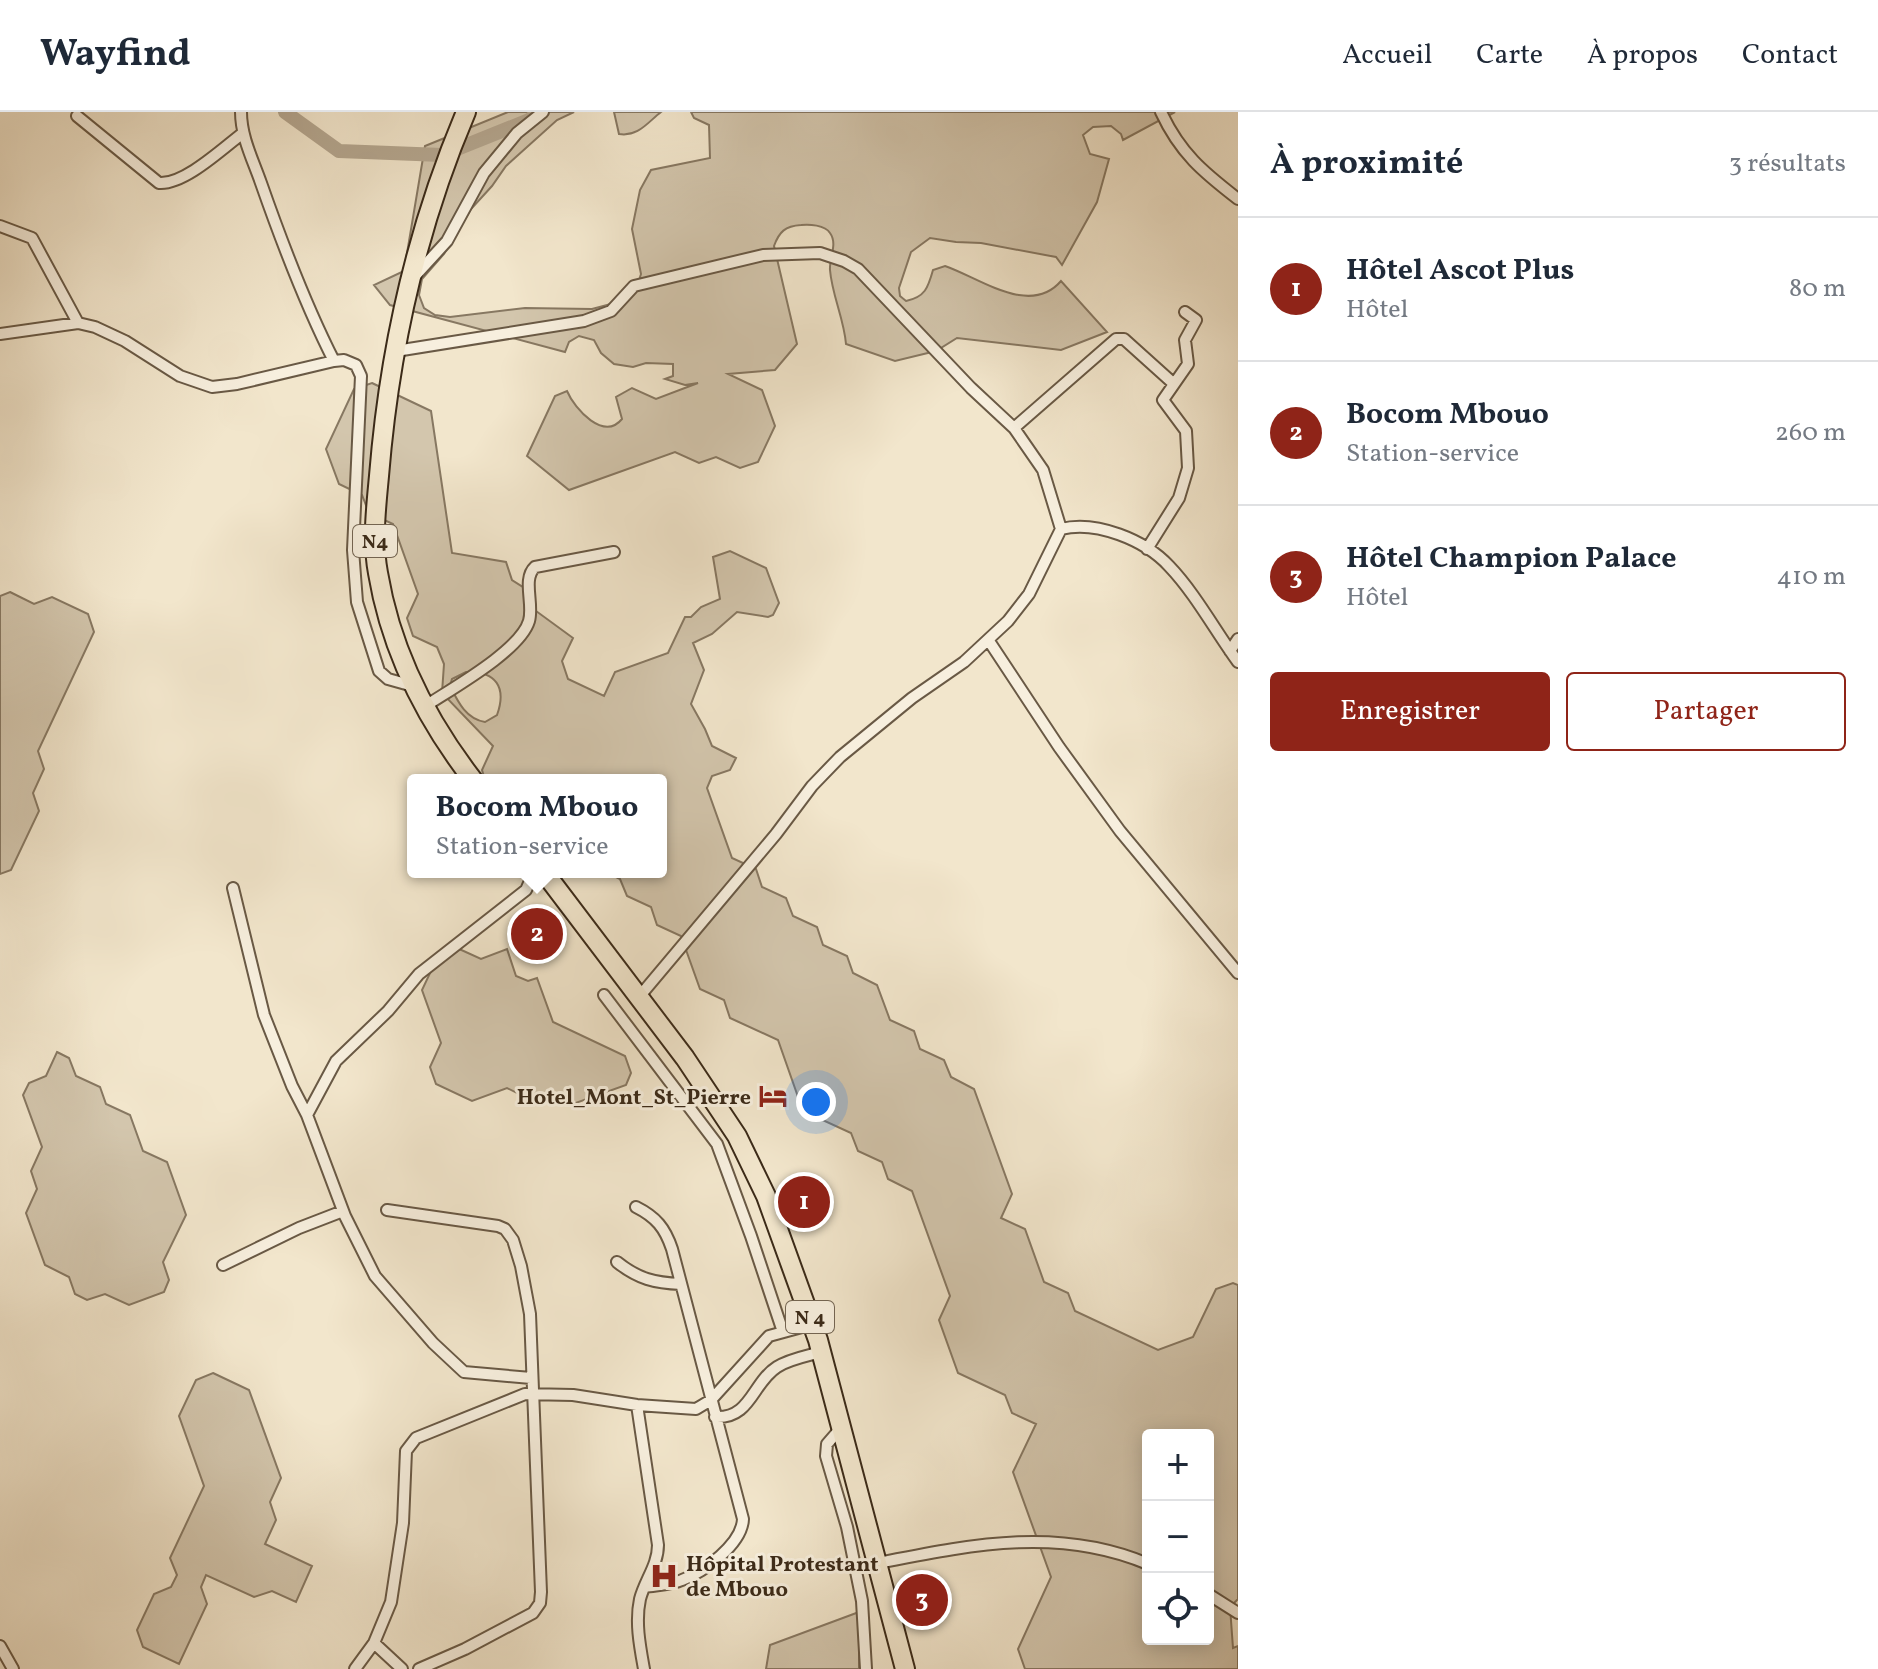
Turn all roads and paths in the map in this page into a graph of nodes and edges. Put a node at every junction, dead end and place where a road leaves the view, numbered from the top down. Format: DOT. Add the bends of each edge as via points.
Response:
graph roads {
  1 [pos="241,112"];
  2 [pos="466,112"];
  3 [pos="543,112"];
  4 [pos="1161,112"];
  5 [pos="77,116"];
  6 [pos="243,133"];
  7 [pos="1238,199"];
  8 [pos="0,226"];
  9 [pos="411,280"];
  10 [pos="1185,312"];
  11 [pos="78,323"];
  12 [pos="0,334"];
  13 [pos="396,351"];
  14 [pos="334,361"];
  15 [pos="1174,384"];
  16 [pos="1014,428"];
  17 [pos="1061,529"];
  18 [pos="1147,549"];
  19 [pos="614,552"];
  20 [pos="1238,639"];
  21 [pos="989,641"];
  22 [pos="1230,651"];
  23 [pos="1238,662"];
  24 [pos="413,686"];
  25 [pos="424,707"];
  26 [pos="469,774"];
  27 [pos="531,878"];
  28 [pos="549,878"];
  29 [pos="233,888"];
  30 [pos="1238,973"];
  31 [pos="604,995"];
  32 [pos="639,997"];
  33 [pos="307,1115"];
  34 [pos="636,1207"];
  35 [pos="387,1210"];
  36 [pos="343,1211"];
  37 [pos="617,1262"];
  38 [pos="223,1265"];
  39 [pos="681,1284"];
  40 [pos="813,1324"];
  41 [pos="783,1332"];
  42 [pos="821,1352"];
  43 [pos="531,1378"];
  44 [pos="532,1393"];
  45 [pos="711,1400"];
  46 [pos="637,1405"];
  47 [pos="715,1417"];
  48 [pos="840,1429"];
  49 [pos="1142,1562"];
  50 [pos="878,1563"];
  51 [pos="645,1587"];
  52 [pos="1214,1598"];
  53 [pos="1238,1613"];
  54 [pos="374,1643"];
  55 [pos="0,1646"];
  56 [pos="13,1669"];
  57 [pos="355,1669"];
  58 [pos="402,1669"];
  59 [pos="419,1669"];
  60 [pos="644,1669"];
  61 [pos="866,1669"];
  62 [pos="905,1669"];
  1 -- 6 [label="street"];
  2 -- 9 [label="highway, N4" via="433,195"];
  3 -- 9 [label="street" via="517,133 484,173 447,241"];
  4 -- 7 [label="street" via="1185,154"];
  5 -- 6 [label="street" via="159,183 182,178"];
  6 -- 14 [label="street"];
  8 -- 11 [label="street" via="32,238"];
  9 -- 13 [label="highway, N4"];
  10 -- 15 [label="street" via="1196,320 1185,340 1188,364"];
  11 -- 12 [label="street"];
  11 -- 14 [label="street" via="125,341 206,386"];
  13 -- 16 [label="street" via="584,321 611,311 634,286 763,255 811,252 858,269"];
  13 -- 24 [label="highway, N4" via="382,436 375,541 386,613"];
  14 -- 24 [label="street" via="350,361 361,376 353,537 357,602 379,671"];
  15 -- 16 [label="street" via="1124,339 1116,339"];
  15 -- 18 [label="street" via="1163,400 1186,431 1187,476"];
  16 -- 17 [label="street" via="1047,478"];
  17 -- 18 [label="street" via="1117,534"];
  17 -- 21 [label="street" via="1029,594"];
  18 -- 22 [label="street" via="1170,566"];
  19 -- 25 [label="street" via="535,567 529,580 529,622 516,640"];
  20 -- 22 [label="street"];
  21 -- 30 [label="street" via="1120,831"];
  21 -- 32 [label="street" via="840,757"];
  22 -- 23 [label="street"];
  24 -- 25 [label="highway, N4"];
  25 -- 26 [label="highway, N4"];
  27 -- 33 [label="street" via="526,890 419,974 336,1061"];
  28 -- 32 [label="highway"];
  29 -- 33 [label="street" via="264,1015"];
  31 -- 41 [label="street" via="720,1150"];
  32 -- 40 [label="highway, N 4" via="749,1158"];
  33 -- 36 [label="street"];
  34 -- 39 [label="street" via="663,1228"];
  35 -- 43 [label="street" via="498,1226 509,1234 530,1314"];
  36 -- 38 [label="street"];
  36 -- 43 [label="street" via="375,1276 449,1360 470,1374"];
  37 -- 39 [label="street" via="638,1278"];
  39 -- 45 [label="street"];
  40 -- 41 [label="street"];
  40 -- 42 [label="highway, N 4"];
  41 -- 45 [label="street" via="763,1341"];
  42 -- 47 [label="street" via="781,1365 738,1413"];
  42 -- 48 [label="highway, N 4"];
  43 -- 44 [label="street"];
  44 -- 46 [label="street"];
  44 -- 54 [label="street" via="448,1424 409,1445 396,1577"];
  44 -- 59 [label="street" via="540,1603 533,1613"];
  45 -- 46 [label="street" via="688,1410"];
  45 -- 47 [label="street"];
  46 -- 51 [label="street" via="658,1545"];
  47 -- 51 [label="street" via="741,1508 741,1531 697,1573"];
  48 -- 50 [label="highway, N 4"];
  48 -- 61 [label="street" via="827,1444 826,1456 862,1601"];
  49 -- 50 [label="street" via="1096,1546 1041,1541 980,1545"];
  50 -- 62 [label="highway, N 4"];
  51 -- 60 [label="street" via="638,1618"];
  52 -- 53 [label="street"];
  54 -- 57 [label="street"];
  54 -- 58 [label="street"];
  55 -- 56 [label="street"];
}
